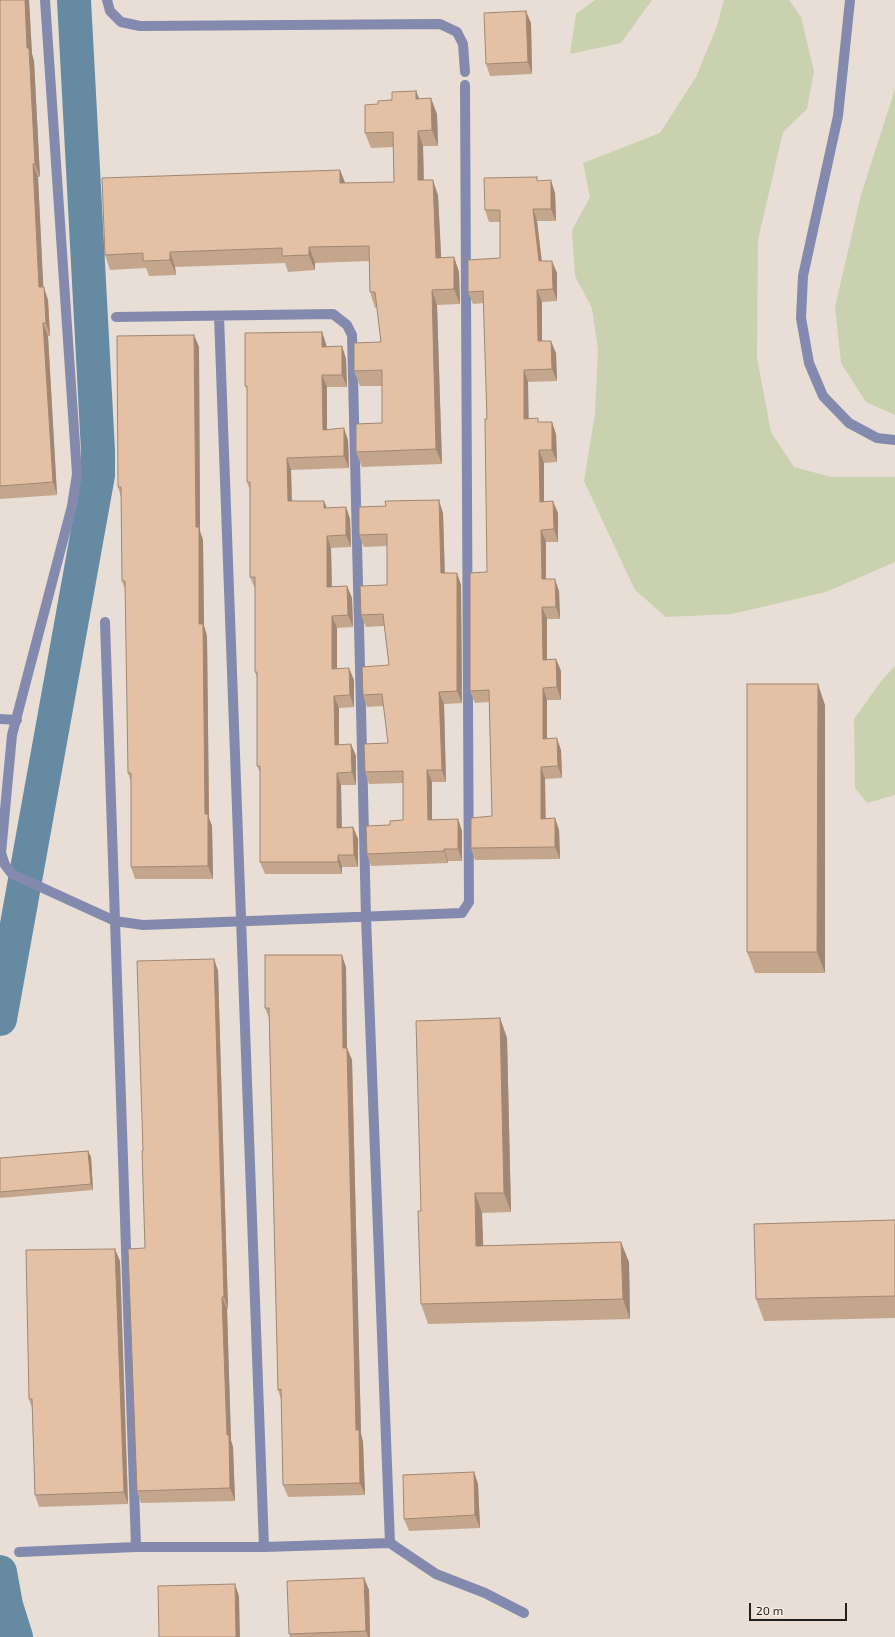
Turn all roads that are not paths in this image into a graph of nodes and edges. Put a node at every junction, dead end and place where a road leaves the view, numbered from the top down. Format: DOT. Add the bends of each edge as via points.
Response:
graph roads {
  1 [pos="45,0"];
  2 [pos="107,0"];
  3 [pos="850,0"];
  4 [pos="465,72"];
  5 [pos="465,85"];
  6 [pos="219,316"];
  7 [pos="116,317"];
  8 [pos="895,440"];
  9 [pos="105,622"];
  10 [pos="0,719"];
  11 [pos="17,720"];
  12 [pos="366,917"];
  13 [pos="115,921"];
  14 [pos="241,921"];
  15 [pos="390,1543"];
  16 [pos="136,1547"];
  17 [pos="264,1547"];
  18 [pos="19,1552"];
  19 [pos="524,1612"];
  1 -- 11 [label="street" via="77,474 72,506"];
  2 -- 4 [label="street" via="110,11 121,22 140,26 440,24 456,32 463,44"];
  3 -- 8 [label="street" via="838,116 803,276 801,318 809,363 823,396 849,423 877,438"];
  5 -- 12 [label="street" via="469,902 462,914"];
  6 -- 7 [label="street"];
  6 -- 12 [label="street" via="333,314 347,325 352,335"];
  6 -- 14 [label="street"];
  9 -- 13 [label="street"];
  10 -- 11 [label="street"];
  11 -- 13 [label="street" via="12,735 1,853 5,865 12,874"];
  12 -- 14 [label="street"];
  12 -- 15 [label="street"];
  13 -- 14 [label="street" via="143,925"];
  13 -- 16 [label="street"];
  14 -- 17 [label="street"];
  15 -- 17 [label="street"];
  15 -- 19 [label="street" via="436,1574"];
  16 -- 17 [label="street"];
  16 -- 18 [label="street"];
}
